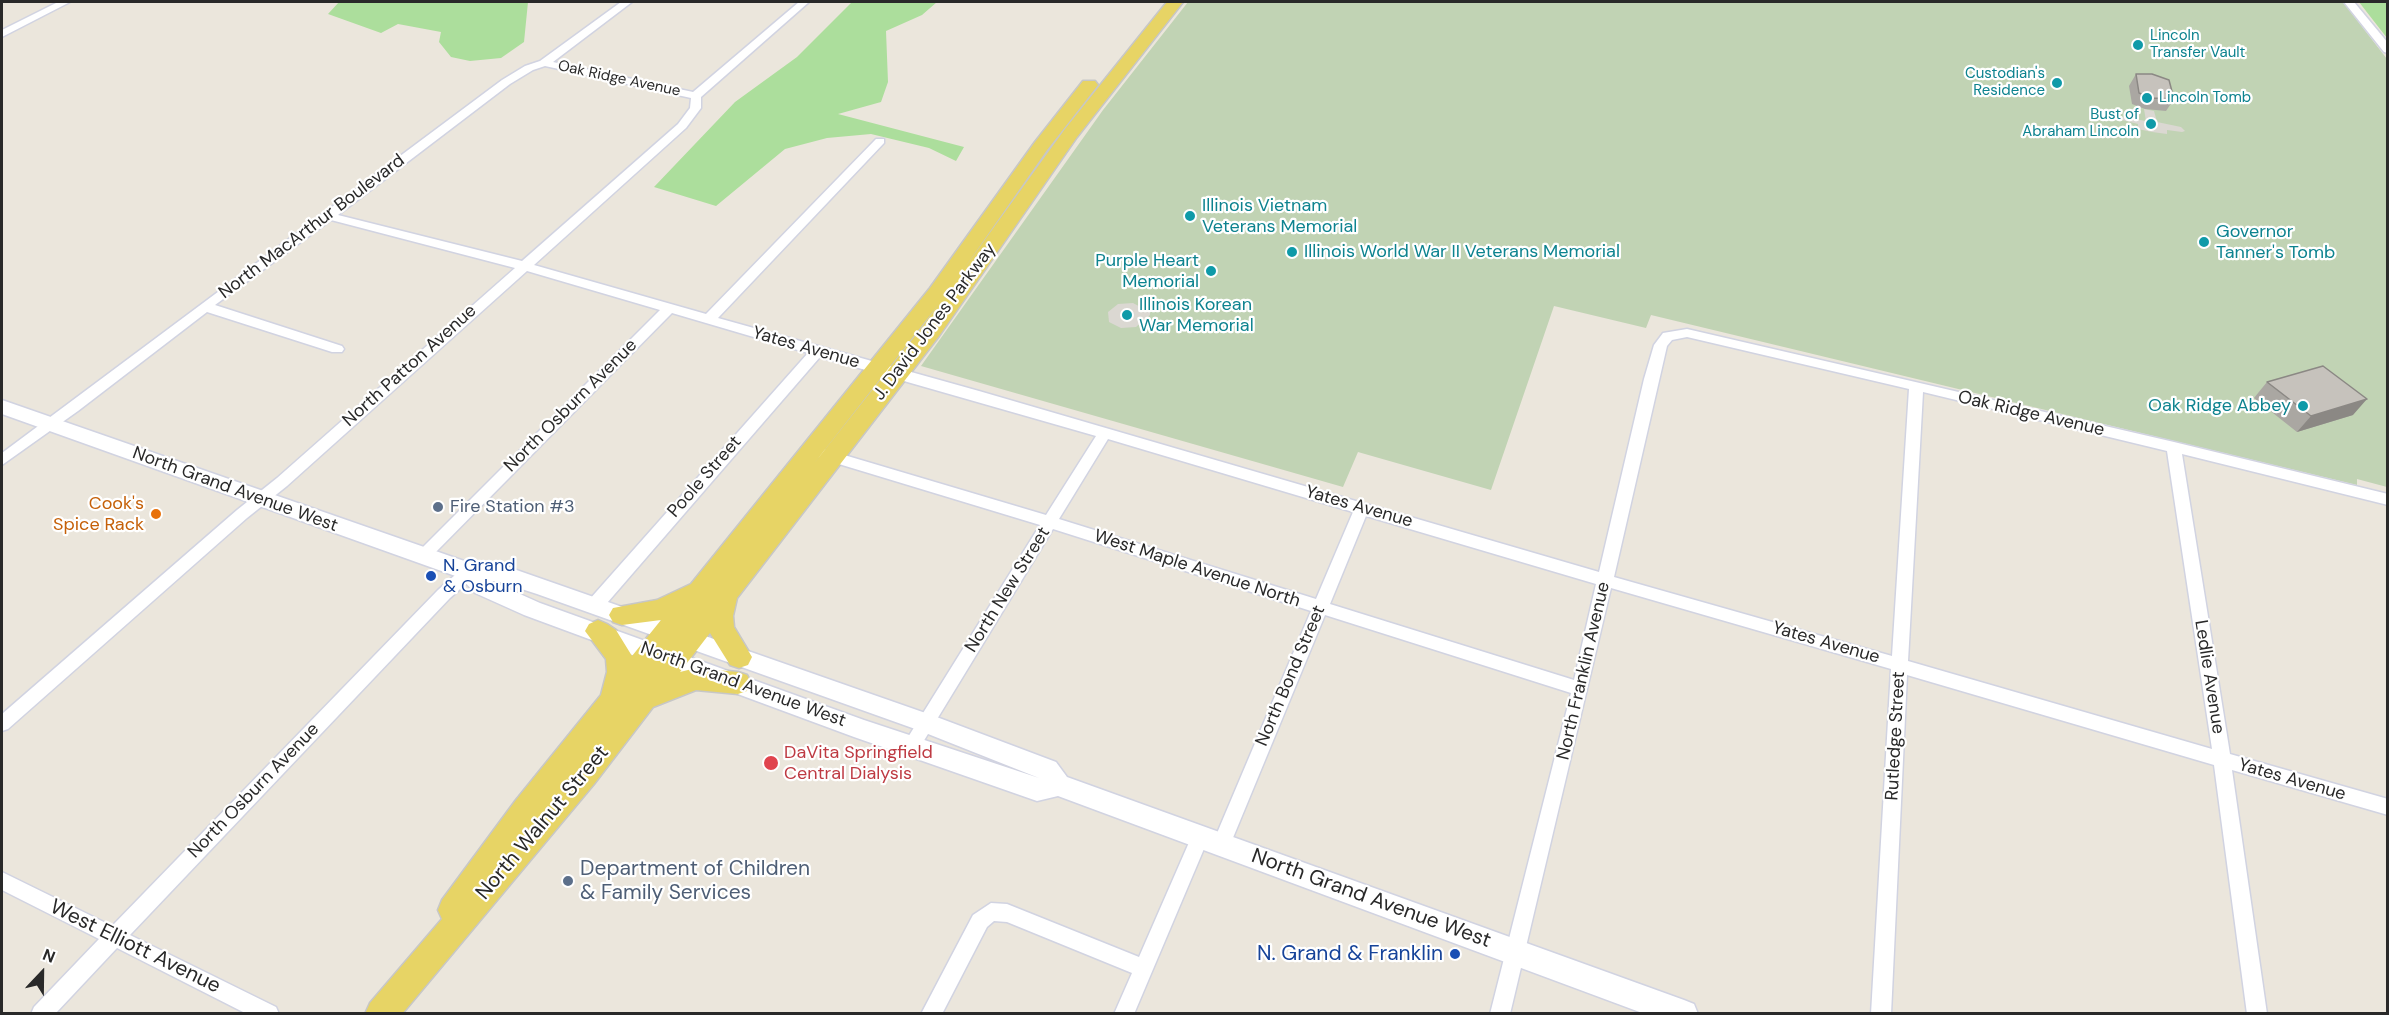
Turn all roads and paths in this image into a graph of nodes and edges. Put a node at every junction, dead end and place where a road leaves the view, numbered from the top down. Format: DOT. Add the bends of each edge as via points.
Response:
graph roads {
  1 [pos="65,2"];
  2 [pos="627,2"];
  3 [pos="804,2"];
  4 [pos="1156,2"];
  5 [pos="1175,2"];
  6 [pos="2349,2"];
  7 [pos="2,34"];
  8 [pos="2388,50"];
  9 [pos="544,63"];
  10 [pos="694,96"];
  11 [pos="880,141"];
  12 [pos="329,216"];
  13 [pos="522,266"];
  14 [pos="206,307"];
  15 [pos="669,308"];
  16 [pos="708,320"];
  17 [pos="1674,334"];
  18 [pos="337,349"];
  19 [pos="817,351"];
  20 [pos="888,371"];
  21 [pos="1917,387"];
  22 [pos="2,407"];
  23 [pos="50,424"];
  24 [pos="1104,434"];
  25 [pos="2174,447"];
  26 [pos="822,453"];
  27 [pos="2,460"];
  28 [pos="261,499"];
  29 [pos="2388,500"];
  30 [pos="1362,508"];
  31 [pos="1048,524"];
  32 [pos="423,556"];
  33 [pos="469,572"];
  34 [pos="1605,580"];
  35 [pos="714,590"];
  36 [pos="595,605"];
  37 [pos="1320,608"];
  38 [pos="622,615"];
  39 [pos="598,631"];
  40 [pos="671,645"];
  41 [pos="1900,666"];
  42 [pos="738,670"];
  43 [pos="1580,689"];
  44 [pos="612,699"];
  45 [pos="644,699"];
  46 [pos="926,723"];
  47 [pos="2,724"];
  48 [pos="911,747"];
  49 [pos="2222,760"];
  50 [pos="1058,785"];
  51 [pos="2388,807"];
  52 [pos="1211,841"];
  53 [pos="2,881"];
  54 [pos="114,937"];
  55 [pos="1515,952"];
  56 [pos="1143,968"];
  57 [pos="385,1008"];
  58 [pos="41,1014"];
  59 [pos="269,1014"];
  60 [pos="931,1014"];
  61 [pos="1124,1014"];
  62 [pos="1500,1014"];
  63 [pos="1684,1014"];
  64 [pos="1881,1014"];
  65 [pos="2257,1014"];
  1 -- 7 [label="street"];
  2 -- 9 [label="street, North MacArthur Boulevard"];
  3 -- 10 [label="street"];
  4 -- 20 [label="main road, J. David Jones Parkway" via="1041,146"];
  5 -- 20 [label="main road, J. David Jones Parkway" via="1071,134 971,277"];
  6 -- 8 [label="street"];
  9 -- 10 [label="street, Oak Ridge Avenue"];
  9 -- 12 [label="street, North MacArthur Boulevard" via="506,82"];
  10 -- 13 [label="street, North Patton Avenue" via="695,108 682,126"];
  11 -- 16 [label="street"];
  12 -- 13 [label="street, Yates Avenue"];
  12 -- 14 [label="street, North MacArthur Boulevard"];
  13 -- 15 [label="street, Yates Avenue"];
  13 -- 28 [label="street, North Patton Avenue"];
  14 -- 18 [label="street"];
  14 -- 23 [label="street, North MacArthur Boulevard"];
  15 -- 16 [label="street, Yates Avenue"];
  15 -- 32 [label="street, North Osburn Avenue"];
  16 -- 19 [label="street, Yates Avenue"];
  17 -- 21 [label="street, Oak Ridge Avenue" via="1733,342"];
  17 -- 34 [label="street, North Franklin Avenue" via="1664,340 1654,370"];
  19 -- 20 [label="street, Yates Avenue"];
  19 -- 36 [label="street, Poole Street"];
  20 -- 24 [label="street, Yates Avenue"];
  20 -- 26 [label="main road, J. David Jones Parkway"];
  21 -- 25 [label="street, Oak Ridge Avenue"];
  21 -- 41 [label="street, Rutledge Street"];
  22 -- 23 [label="main road, North Grand Avenue West"];
  23 -- 27 [label="street, North MacArthur Boulevard"];
  23 -- 28 [label="main road, North Grand Avenue West"];
  24 -- 30 [label="street, Yates Avenue"];
  24 -- 31 [label="street, North New Street"];
  25 -- 29 [label="street, Oak Ridge Avenue"];
  25 -- 49 [label="street, Ledlie Avenue"];
  26 -- 31 [label="street, West Maple Avenue North"];
  26 -- 35 [label="main road, J. David Jones Parkway"];
  28 -- 32 [label="main road, North Grand Avenue West"];
  28 -- 47 [label="street, North Patton Avenue"];
  30 -- 34 [label="street, Yates Avenue"];
  30 -- 37 [label="street, North Bond Street"];
  31 -- 37 [label="street, West Maple Avenue North"];
  31 -- 46 [label="street, North New Street"];
  32 -- 33 [label="main road, North Grand Avenue West"];
  33 -- 36 [label="main road, North Grand Avenue West" via="497,572"];
  33 -- 39 [label="main road, North Grand Avenue West" via="483,587"];
  33 -- 54 [label="street, North Osburn Avenue"];
  34 -- 41 [label="street, Yates Avenue"];
  34 -- 43 [label="street, North Franklin Avenue"];
  35 -- 38 [label="main road" via="662,610"];
  35 -- 40 [label="main road, J. David Jones Parkway"];
  35 -- 42 [label="main road" via="719,623"];
  36 -- 38 [label="main road, North Grand Avenue West"];
  37 -- 43 [label="street, West Maple Avenue North"];
  37 -- 52 [label="street, North Bond Street"];
  38 -- 40 [label="main road, North Grand Avenue West"];
  39 -- 40 [label="main road, North Grand Avenue West"];
  39 -- 44 [label="main road" via="619,657 620,672"];
  40 -- 42 [label="main road, North Grand Avenue West"];
  40 -- 44 [label="main road, North Walnut Street"];
  40 -- 45 [label="main road, North Walnut Street"];
  41 -- 49 [label="street, Yates Avenue"];
  41 -- 64 [label="street, Rutledge Street"];
  42 -- 45 [label="main road" via="674,685"];
  42 -- 46 [label="main road, North Grand Avenue West"];
  42 -- 48 [label="main road, North Grand Avenue West"];
  43 -- 55 [label="street, North Franklin Avenue"];
  44 -- 57 [label="main road, North Walnut Street" via="478,873"];
  45 -- 57 [label="main road, North Walnut Street" via="531,840"];
  46 -- 48 [label="street, North New Street"];
  46 -- 50 [label="main road, North Grand Avenue West" via="1047,770"];
  48 -- 50 [label="main road, North Grand Avenue West" via="1037,790"];
  49 -- 51 [label="street, Yates Avenue"];
  49 -- 65 [label="street, Ledlie Avenue"];
  50 -- 52 [label="main road, North Grand Avenue West"];
  52 -- 55 [label="main road, North Grand Avenue West"];
  52 -- 56 [label="street, North Bond Street"];
  53 -- 54 [label="street, West Elliott Avenue"];
  54 -- 58 [label="street, North Osburn Avenue"];
  54 -- 59 [label="street, West Elliott Avenue"];
  55 -- 62 [label="street, North Franklin Avenue"];
  55 -- 63 [label="main road, North Grand Avenue West"];
  56 -- 60 [label="street" via="1007,913 991,912 980,921"];
  56 -- 61 [label="street, North Bond Street"];
}
